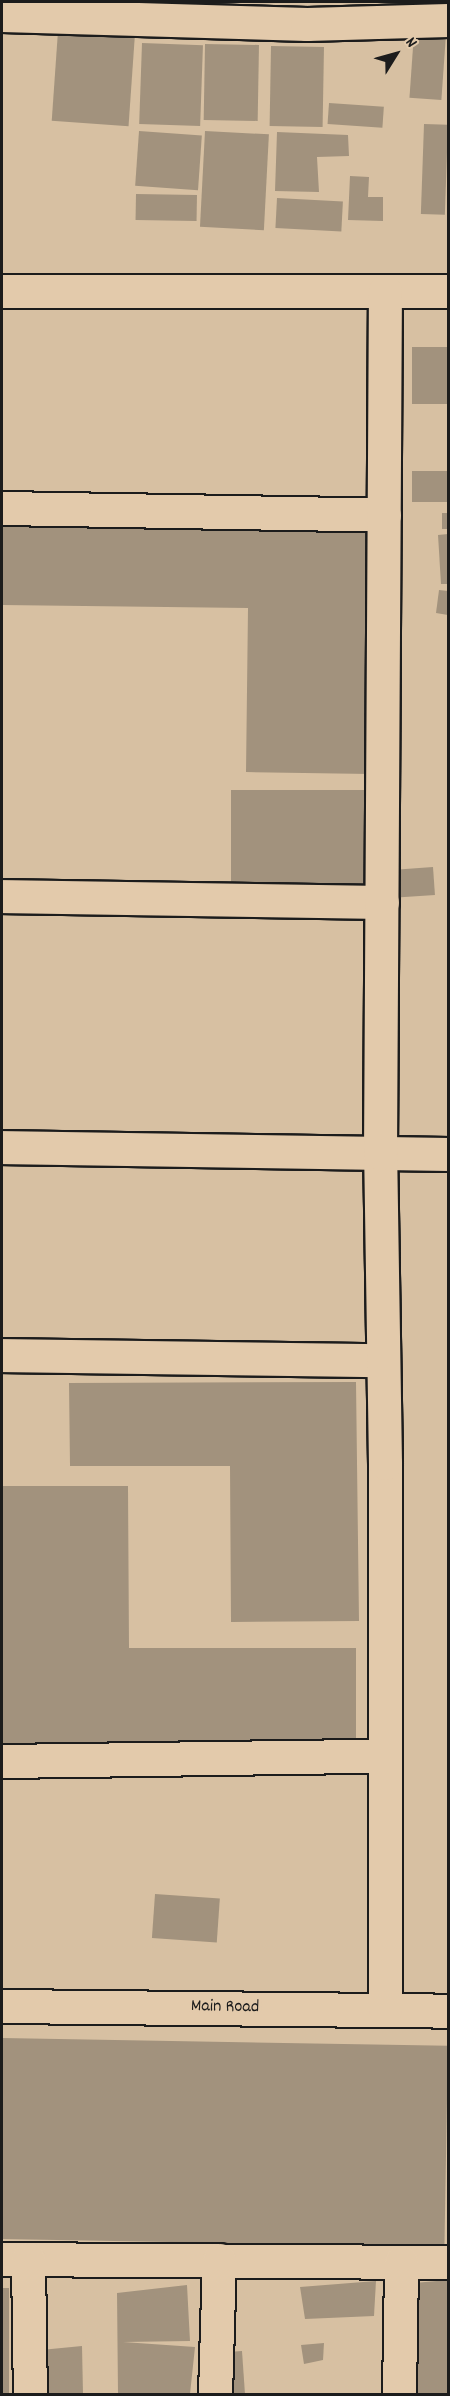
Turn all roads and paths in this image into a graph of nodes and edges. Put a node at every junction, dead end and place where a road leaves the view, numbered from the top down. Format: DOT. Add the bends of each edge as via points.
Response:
graph roads {
  1 [pos="20,11"];
  2 [pos="406,11"];
  3 [pos="223,12"];
  4 [pos="448,20"];
  5 [pos="2,291"];
  6 [pos="385,291"];
  7 [pos="448,291"];
  8 [pos="2,508"];
  9 [pos="384,515"];
  10 [pos="2,896"];
  11 [pos="382,902"];
  12 [pos="2,1147"];
  13 [pos="380,1153"];
  14 [pos="448,1154"];
  15 [pos="2,1355"];
  16 [pos="383,1360"];
  17 [pos="383,1756"];
  18 [pos="2,1761"];
  19 [pos="2,2006"];
  20 [pos="385,2010"];
  21 [pos="448,2011"];
  22 [pos="15,2259"];
  23 [pos="219,2260"];
  24 [pos="401,2262"];
  25 [pos="448,2262"];
  26 [pos="30,2394"];
  27 [pos="215,2394"];
  28 [pos="399,2394"];
  1 -- 3 [label="street"];
  2 -- 3 [label="street"];
  2 -- 4 [label="street"];
  5 -- 6 [label="street"];
  6 -- 7 [label="street"];
  6 -- 9 [label="street"];
  8 -- 9 [label="street"];
  9 -- 11 [label="street"];
  10 -- 11 [label="street"];
  11 -- 13 [label="street"];
  12 -- 13 [label="street"];
  13 -- 14 [label="street"];
  13 -- 16 [label="street"];
  15 -- 16 [label="street"];
  16 -- 17 [label="street"];
  17 -- 18 [label="street"];
  17 -- 20 [label="street"];
  19 -- 20 [label="street, Main Road"];
  20 -- 21 [label="street, Main Road"];
  22 -- 23 [label="street"];
  22 -- 26 [label="street"];
  23 -- 24 [label="street"];
  23 -- 27 [label="street"];
  24 -- 25 [label="street"];
  24 -- 28 [label="street"];
}
